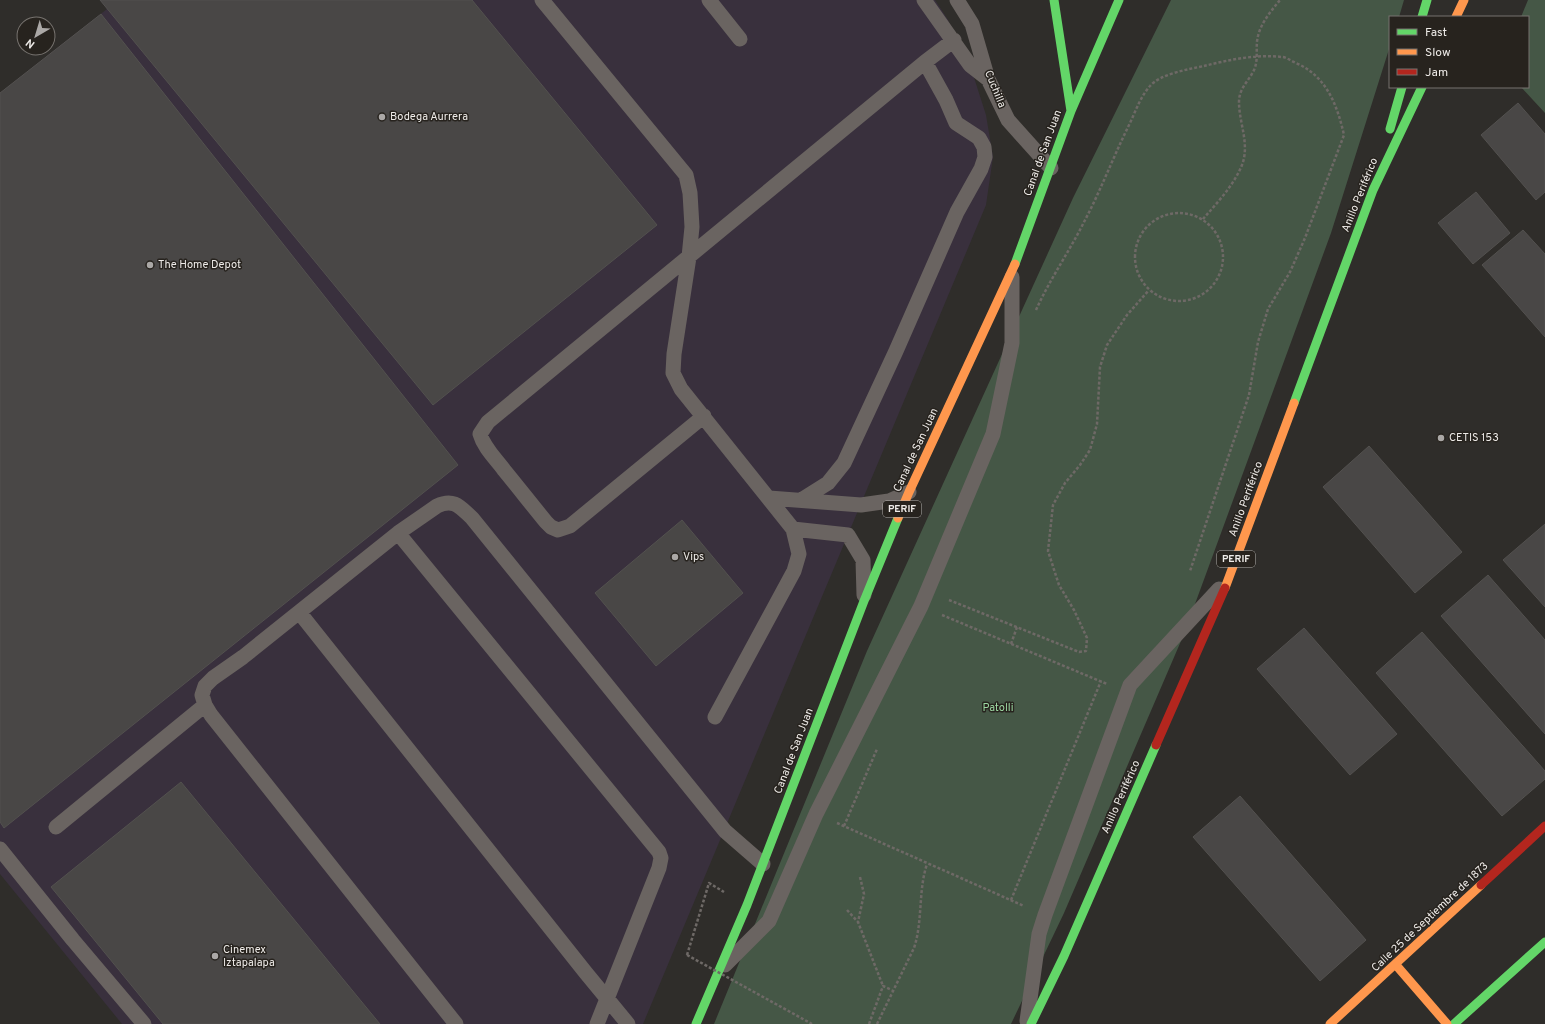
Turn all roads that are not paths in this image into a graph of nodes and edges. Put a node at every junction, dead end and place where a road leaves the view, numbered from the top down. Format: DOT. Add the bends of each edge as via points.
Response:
graph roads {
  1 [pos="542,0"];
  2 [pos="709,0"];
  3 [pos="924,0"];
  4 [pos="957,0"];
  5 [pos="1054,0"];
  6 [pos="1120,0"];
  7 [pos="1427,0"];
  8 [pos="1464,0"];
  9 [pos="1124,13"];
  10 [pos="1422,16"];
  11 [pos="1456,16"];
  12 [pos="740,39"];
  13 [pos="954,40"];
  14 [pos="925,62"];
  15 [pos="1089,70"];
  16 [pos="988,79"];
  17 [pos="1402,88"];
  18 [pos="1422,88"];
  19 [pos="1072,111"];
  20 [pos="1051,168"];
  21 [pos="1373,190"];
  22 [pos="689,257"];
  23 [pos="1012,272"];
  24 [pos="704,416"];
  25 [pos="909,492"];
  26 [pos="769,498"];
  27 [pos="801,500"];
  28 [pos="793,529"];
  29 [pos="398,533"];
  30 [pos="1229,579"];
  31 [pos="864,601"];
  32 [pos="299,612"];
  33 [pos="205,705"];
  34 [pos="714,717"];
  35 [pos="1545,826"];
  36 [pos="56,827"];
  37 [pos="0,848"];
  38 [pos="763,864"];
  39 [pos="1545,942"];
  40 [pos="1396,965"];
  41 [pos="717,973"];
  42 [pos="607,999"];
  43 [pos="144,1024"];
  44 [pos="456,1024"];
  45 [pos="597,1024"];
  46 [pos="628,1024"];
  47 [pos="696,1024"];
  48 [pos="1027,1024"];
  49 [pos="1031,1024"];
  50 [pos="1330,1024"];
  51 [pos="1447,1024"];
  52 [pos="1454,1024"];
  1 -- 22 [label="lane" via="686,175 692,208"];
  2 -- 12 [label="lane"];
  3 -- 13 [label="lane"];
  4 -- 16 [label="lane, Cuchilla" via="972,24"];
  5 -- 19 [label="main road"];
  6 -- 15 [label="main road, Canal de San Juan / PERIF"];
  7 -- 10 [label="main road"];
  8 -- 11 [label="main road"];
  9 -- 15 [label="main road"];
  13 -- 14 [label="lane"];
  13 -- 16 [label="lane" via="970,65"];
  14 -- 22 [label="lane"];
  14 -- 27 [label="lane" via="956,123 979,138 984,147 982,169 957,212 844,464 828,483"];
  15 -- 19 [label="main road, Canal de San Juan / PERIF"];
  16 -- 20 [label="lane, Cuchilla" via="1008,120"];
  17 -- 21 [label="main road"];
  18 -- 21 [label="main road, Anillo Periférico / PERIF"];
  19 -- 20 [label="main road, Canal de San Juan / PERIF"];
  20 -- 23 [label="main road, Canal de San Juan / PERIF"];
  21 -- 30 [label="main road, Anillo Periférico / PERIF"];
  22 -- 24 [label="lane" via="673,373 681,389"];
  22 -- 24 [label="lane" via="486,425 480,434 482,441 514,482 551,527 558,530 570,526"];
  23 -- 25 [label="main road, Canal de San Juan / PERIF"];
  23 -- 41 [label="lane" via="1012,343 993,434 921,606 816,814 769,921"];
  24 -- 26 [label="lane"];
  25 -- 27 [label="lane" via="889,502 861,505"];
  25 -- 31 [label="main road, Canal de San Juan / PERIF"];
  26 -- 27 [label="lane"];
  26 -- 28 [label="lane"];
  28 -- 31 [label="lane" via="848,535 863,560"];
  28 -- 34 [label="lane" via="799,554 794,571"];
  29 -- 32 [label="lane"];
  29 -- 38 [label="lane" via="444,503 460,506 724,831"];
  29 -- 42 [label="lane" via="659,852 659,868"];
  30 -- 48 [label="lane" via="1130,685 1039,934"];
  30 -- 49 [label="main road, Anillo Periférico / PERIF" via="1064,956"];
  31 -- 38 [label="main road, Canal de San Juan / PERIF"];
  32 -- 33 [label="lane" via="213,678 202,695"];
  32 -- 42 [label="lane"];
  33 -- 36 [label="lane"];
  33 -- 44 [label="lane"];
  35 -- 40 [label="main road, Calle 25 de Septiembre de 1873"];
  37 -- 43 [label="lane"];
  38 -- 41 [label="main road, Canal de San Juan / PERIF" via="748,905"];
  39 -- 52 [label="main road"];
  40 -- 50 [label="main road, Calle 25 de Septiembre de 1873"];
  40 -- 51 [label="main road"];
  41 -- 47 [label="main road, Canal de San Juan / PERIF"];
  42 -- 45 [label="lane"];
  42 -- 46 [label="lane"];
}
